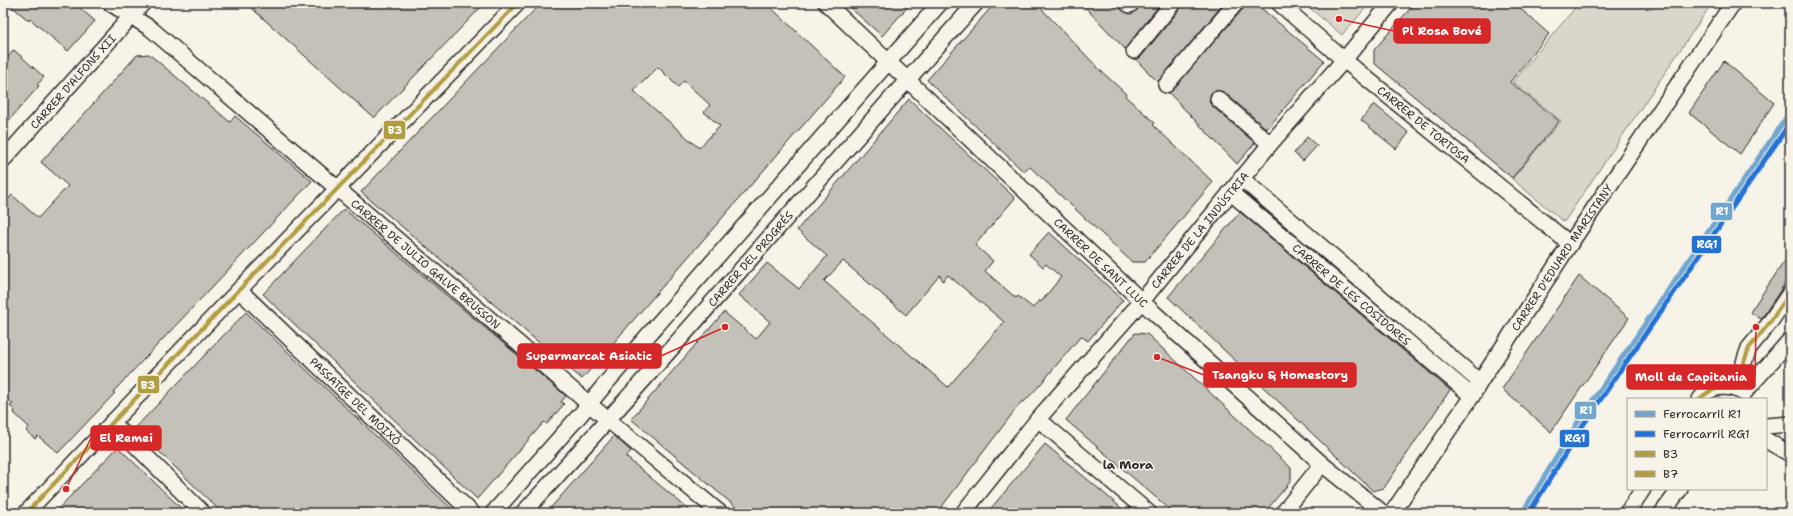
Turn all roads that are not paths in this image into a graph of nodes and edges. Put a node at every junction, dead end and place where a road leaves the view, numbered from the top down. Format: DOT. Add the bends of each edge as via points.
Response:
graph roads {
  1 [pos="110,3"];
  2 [pos="143,3"];
  3 [pos="518,3"];
  4 [pos="826,3"];
  5 [pos="940,3"];
  6 [pos="976,3"];
  7 [pos="1174,3"];
  8 [pos="1236,3"];
  9 [pos="1279,3"];
  10 [pos="1391,3"];
  11 [pos="1734,3"];
  12 [pos="130,16"];
  13 [pos="1134,50"];
  14 [pos="1344,60"];
  15 [pos="889,61"];
  16 [pos="908,79"];
  17 [pos="1166,85"];
  18 [pos="1218,99"];
  19 [pos="1270,144"];
  20 [pos="3,160"];
  21 [pos="1241,178"];
  22 [pos="338,189"];
  23 [pos="1230,192"];
  24 [pos="1570,244"];
  25 [pos="239,290"];
  26 [pos="1790,294"];
  27 [pos="1142,301"];
  28 [pos="1765,330"];
  29 [pos="1788,343"];
  30 [pos="1480,382"];
  31 [pos="1743,393"];
  32 [pos="1472,396"];
  33 [pos="1701,398"];
  34 [pos="589,404"];
  35 [pos="1038,419"];
  36 [pos="610,420"];
  37 [pos="112,422"];
  38 [pos="1790,424"];
  39 [pos="1767,426"];
  40 [pos="1767,441"];
  41 [pos="1790,454"];
  42 [pos="1322,464"];
  43 [pos="1642,490"];
  44 [pos="1679,490"];
  45 [pos="26,513"];
  46 [pos="203,513"];
  47 [pos="472,513"];
  48 [pos="493,513"];
  49 [pos="523,513"];
  50 [pos="720,513"];
  51 [pos="963,513"];
  52 [pos="1149,513"];
  53 [pos="1283,513"];
  54 [pos="1383,513"];
  55 [pos="1392,513"];
  56 [pos="1626,513"];
  57 [pos="1662,513"];
  1 -- 12 [label="street, CARRER DE JULIO GALVE BRUSSON"];
  2 -- 12 [label="street, CARRER D'ALFONS XII"];
  3 -- 22 [label="street"];
  4 -- 15 [label="street, CARRER DE SANT LLUC"];
  5 -- 15 [label="street"];
  6 -- 16 [label="street, CARRER DEL PROGRÉS"];
  7 -- 13 [label="street"];
  8 -- 17 [label="street"];
  9 -- 14 [label="street, CARRER DE TORTOSA"];
  10 -- 14 [label="street, CARRER DE LA INDÚSTRIA"];
  11 -- 24 [label="street, CARRER D'EDUARD MARISTANY"];
  12 -- 20 [label="street, CARRER D'ALFONS XII"];
  12 -- 22 [label="street, CARRER DE JULIO GALVE BRUSSON" via="150,28"];
  14 -- 19 [label="street, CARRER DE LA INDÚSTRIA"];
  14 -- 24 [label="street, CARRER DE TORTOSA"];
  15 -- 16 [label="street, CARRER DE SANT LLUC"];
  15 -- 34 [label="street"];
  16 -- 27 [label="street, CARRER DE SANT LLUC"];
  16 -- 36 [label="street, CARRER DEL PROGRÉS"];
  18 -- 19 [label="street"];
  19 -- 21 [label="street, CARRER DE LA INDÚSTRIA"];
  21 -- 23 [label="street, CARRER DE LA INDÚSTRIA"];
  21 -- 30 [label="street, CARRER DE LES COSIDORES"];
  22 -- 25 [label="street"];
  22 -- 34 [label="street, CARRER DE JULIO GALVE BRUSSON"];
  23 -- 27 [label="street, CARRER DE LA INDÚSTRIA"];
  23 -- 32 [label="street, CARRER DE LES COSIDORES"];
  24 -- 30 [label="street, CARRER D'EDUARD MARISTANY"];
  25 -- 37 [label="street"];
  25 -- 47 [label="street, PASSATGE DEL MOIXÓ"];
  26 -- 28 [label="street"];
  27 -- 35 [label="street, CARRER DE LA INDÚSTRIA"];
  27 -- 42 [label="street, CARRER DE SANT LLUC"];
  28 -- 29 [label="street"];
  28 -- 31 [label="street" via="1749,348"];
  29 -- 31 [label="street"];
  30 -- 32 [label="street, CARRER D'EDUARD MARISTANY"];
  31 -- 33 [label="street" via="1719,387"];
  32 -- 55 [label="street, CARRER D'EDUARD MARISTANY"];
  34 -- 36 [label="street, CARRER DE JULIO GALVE BRUSSON"];
  34 -- 48 [label="street"];
  35 -- 51 [label="street, CARRER DE LA INDÚSTRIA"];
  35 -- 52 [label="street"];
  36 -- 49 [label="street, CARRER DEL PROGRÉS"];
  36 -- 50 [label="street, CARRER DE JULIO GALVE BRUSSON"];
  37 -- 45 [label="street"];
  37 -- 46 [label="street"];
  38 -- 39 [label="street"];
  40 -- 41 [label="street"];
  42 -- 53 [label="street"];
  42 -- 54 [label="street, CARRER DE SANT LLUC"];
  43 -- 56 [label="street"];
  44 -- 57 [label="street"];
}
